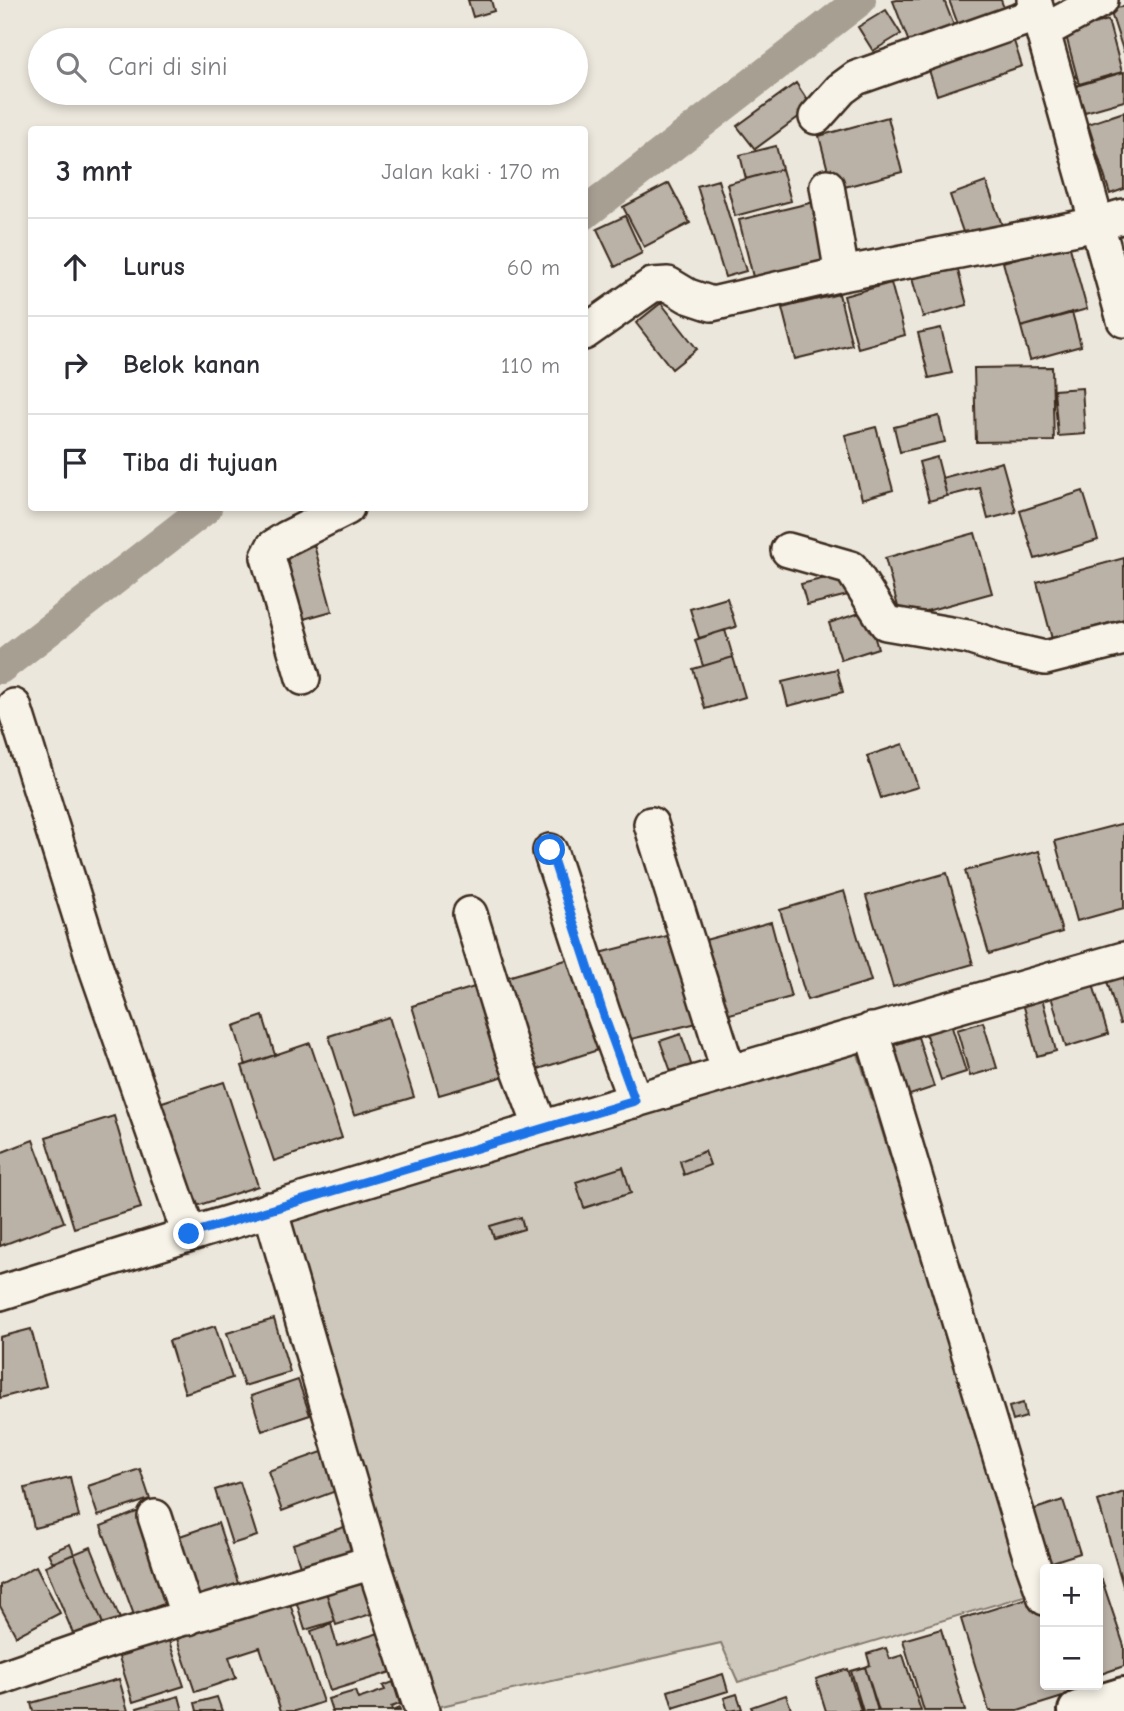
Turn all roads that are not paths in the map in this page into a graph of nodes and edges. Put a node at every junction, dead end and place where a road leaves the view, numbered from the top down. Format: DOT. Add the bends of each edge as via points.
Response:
graph roads {
  1 [pos="1101,0"];
  2 [pos="1039,15"];
  3 [pos="816,117"];
  4 [pos="827,186"];
  5 [pos="1110,220"];
  6 [pos="842,274"];
  7 [pos="1124,320"];
  8 [pos="588,330"];
  9 [pos="340,511"];
  10 [pos="788,550"];
  11 [pos="1124,638"];
  12 [pos="303,678"];
  13 [pos="14,706"];
  14 [pos="652,824"];
  15 [pos="550,850"];
  16 [pos="470,914"];
  17 [pos="1124,959"];
  18 [pos="871,1030"];
  19 [pos="729,1073"];
  20 [pos="635,1101"];
  21 [pos="541,1128"];
  22 [pos="270,1209"];
  23 [pos="189,1234"];
  24 [pos="0,1293"];
  25 [pos="155,1517"];
  26 [pos="373,1562"];
  27 [pos="1040,1583"];
  28 [pos="188,1618"];
  29 [pos="0,1678"];
  30 [pos="422,1711"];
  1 -- 2 [label="street"];
  2 -- 3 [label="street" via="863,74 841,89"];
  2 -- 5 [label="street"];
  4 -- 6 [label="street"];
  5 -- 6 [label="street"];
  5 -- 7 [label="street"];
  6 -- 8 [label="street" via="712,304 668,284 652,285"];
  9 -- 12 [label="street" via="286,538 273,547 268,558"];
  10 -- 11 [label="street" via="851,568 886,623 968,637 1045,658"];
  13 -- 23 [label="street" via="97,971"];
  14 -- 19 [label="street"];
  15 -- 20 [label="street"];
  16 -- 21 [label="street"];
  17 -- 18 [label="street"];
  18 -- 19 [label="street"];
  18 -- 27 [label="street"];
  19 -- 20 [label="street"];
  20 -- 21 [label="street"];
  21 -- 22 [label="street"];
  22 -- 23 [label="street"];
  22 -- 26 [label="street"];
  23 -- 24 [label="street"];
  25 -- 28 [label="street"];
  26 -- 28 [label="street"];
  26 -- 30 [label="street"];
  28 -- 29 [label="street"];
}
